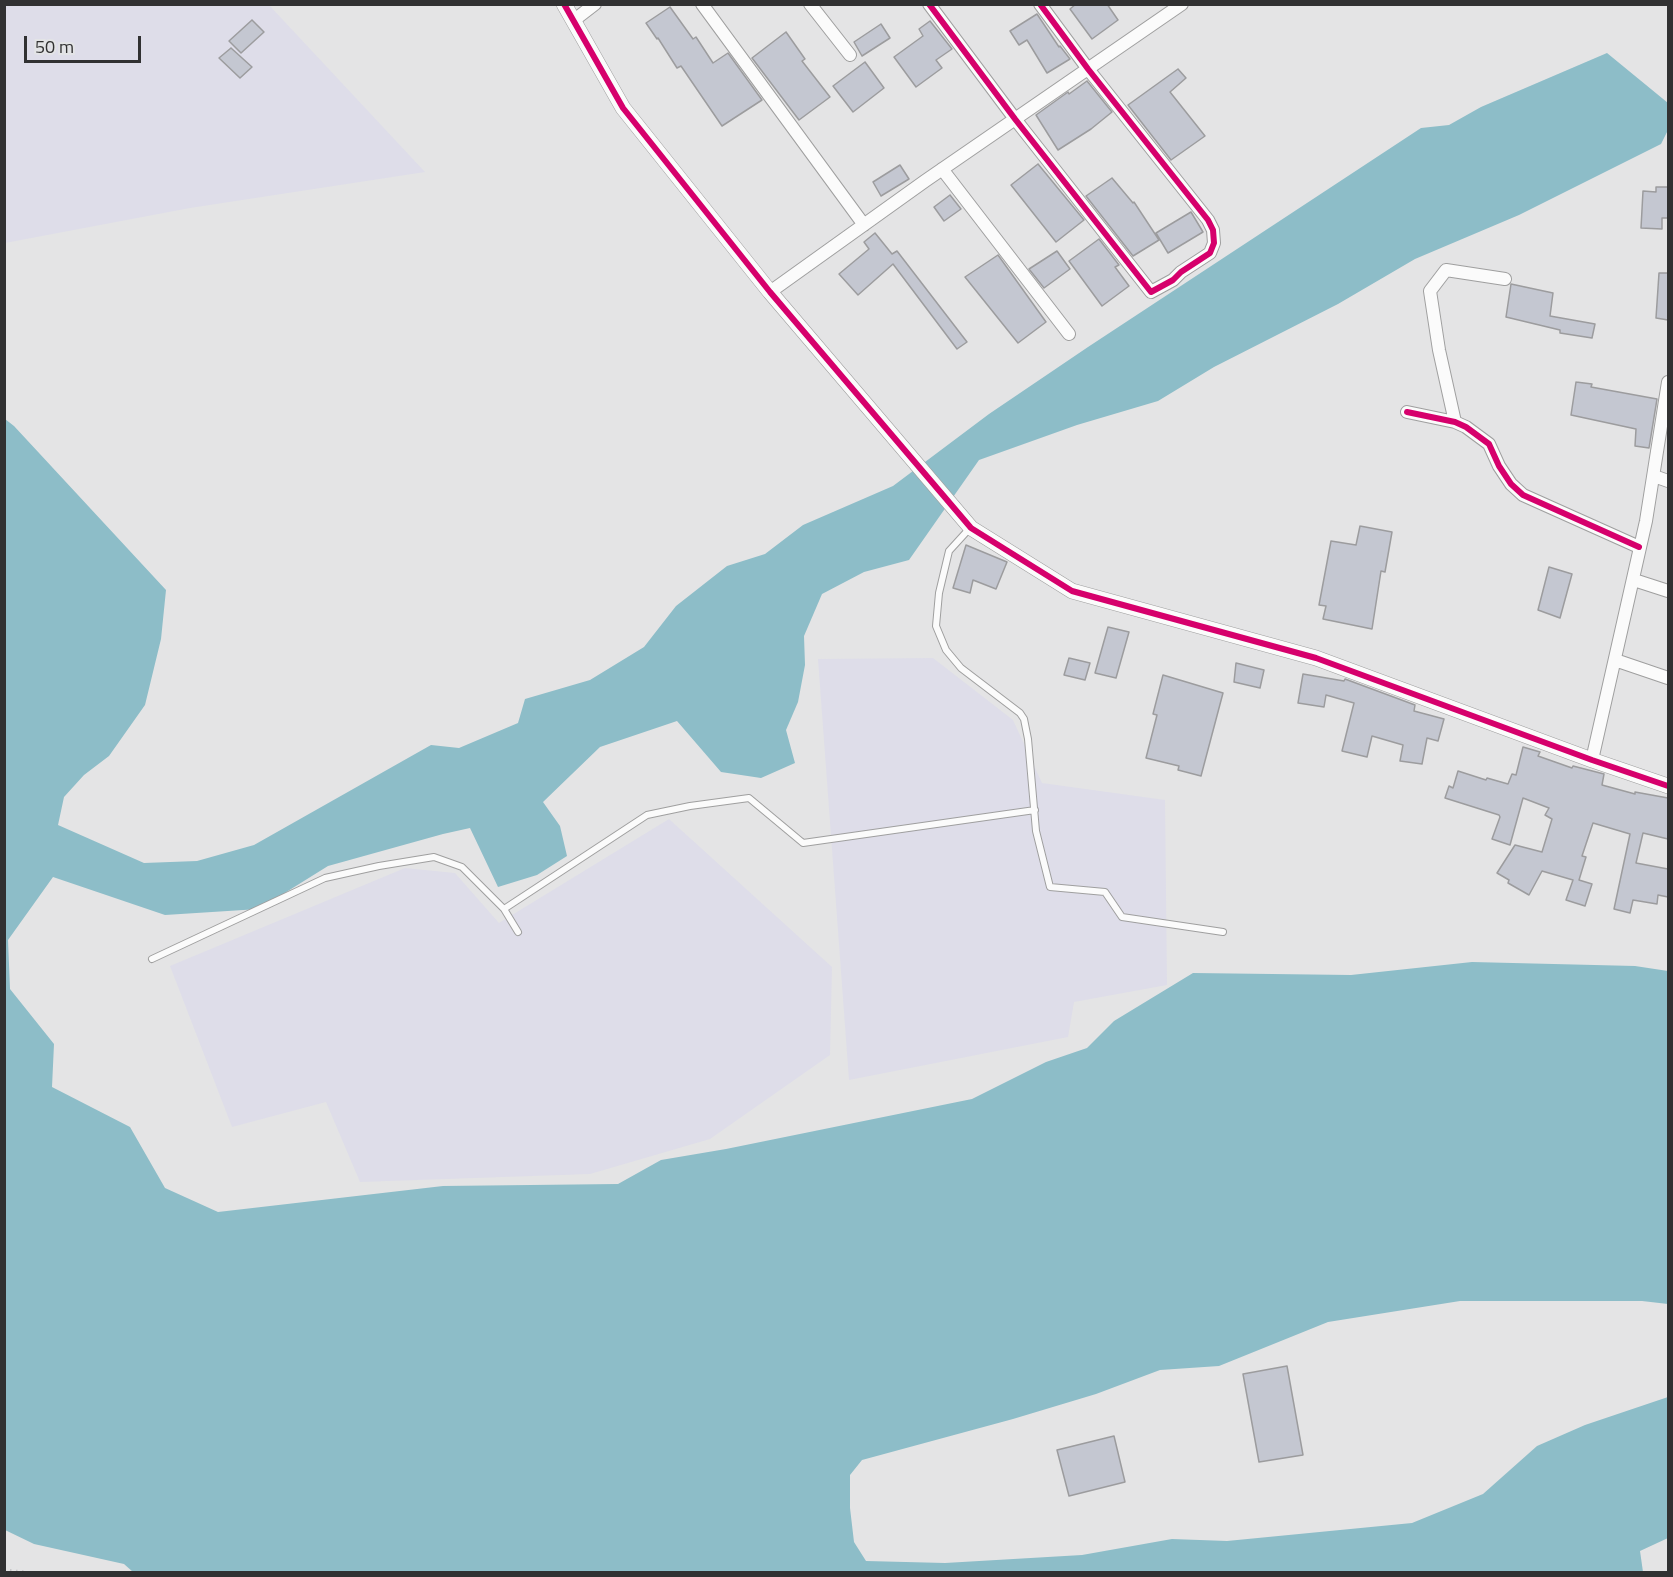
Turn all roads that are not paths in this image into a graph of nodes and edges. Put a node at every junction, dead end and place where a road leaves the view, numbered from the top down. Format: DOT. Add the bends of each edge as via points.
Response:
graph roads {
  1 [pos="564,4"];
  2 [pos="595,4"];
  3 [pos="702,4"];
  4 [pos="810,4"];
  5 [pos="929,4"];
  6 [pos="1040,4"];
  7 [pos="1182,4"];
  8 [pos="573,21"];
  9 [pos="850,55"];
  10 [pos="1088,69"];
  11 [pos="1015,119"];
  12 [pos="942,170"];
  13 [pos="864,225"];
  14 [pos="1505,279"];
  15 [pos="770,292"];
  16 [pos="1069,334"];
  17 [pos="1668,382"];
  18 [pos="1407,412"];
  19 [pos="1455,422"];
  20 [pos="1654,476"];
  21 [pos="1668,481"];
  22 [pos="971,528"];
  23 [pos="1639,547"];
  24 [pos="1634,580"];
  25 [pos="1668,591"];
  26 [pos="1615,660"];
  27 [pos="1668,678"];
  28 [pos="1592,760"];
  29 [pos="1668,786"];
  30 [pos="1035,810"];
  31 [pos="504,909"];
  32 [pos="518,932"];
  33 [pos="1224,932"];
  34 [pos="152,959"];
  1 -- 8 [label="street"];
  2 -- 8 [label="street"];
  3 -- 13 [label="street"];
  4 -- 9 [label="street"];
  5 -- 11 [label="street"];
  6 -- 10 [label="street"];
  7 -- 10 [label="street"];
  8 -- 15 [label="street" via="623,108"];
  10 -- 11 [label="street"];
  10 -- 11 [label="street" via="1213,230 1215,243 1210,253 1173,280 1151,291"];
  11 -- 12 [label="street"];
  12 -- 13 [label="street"];
  12 -- 16 [label="street"];
  13 -- 15 [label="street"];
  14 -- 19 [label="street" via="1446,270 1430,291"];
  15 -- 22 [label="street"];
  17 -- 20 [label="street"];
  18 -- 19 [label="street"];
  19 -- 23 [label="street" via="1490,444 1510,484 1523,495"];
  20 -- 21 [label="street"];
  20 -- 23 [label="street"];
  22 -- 28 [label="street" via="1072,591 1316,658"];
  22 -- 30 [label="lane" via="949,551 936,626 946,650 961,668 1024,718"];
  23 -- 24 [label="street"];
  24 -- 25 [label="street"];
  24 -- 26 [label="street"];
  26 -- 27 [label="street"];
  26 -- 28 [label="street"];
  28 -- 29 [label="street"];
  30 -- 31 [label="lane" via="803,843 749,798 690,806 647,815"];
  30 -- 33 [label="lane" via="1036,831 1050,887 1105,892 1122,917"];
  31 -- 32 [label="lane"];
  31 -- 34 [label="lane" via="462,867 434,857 325,878"];
}
